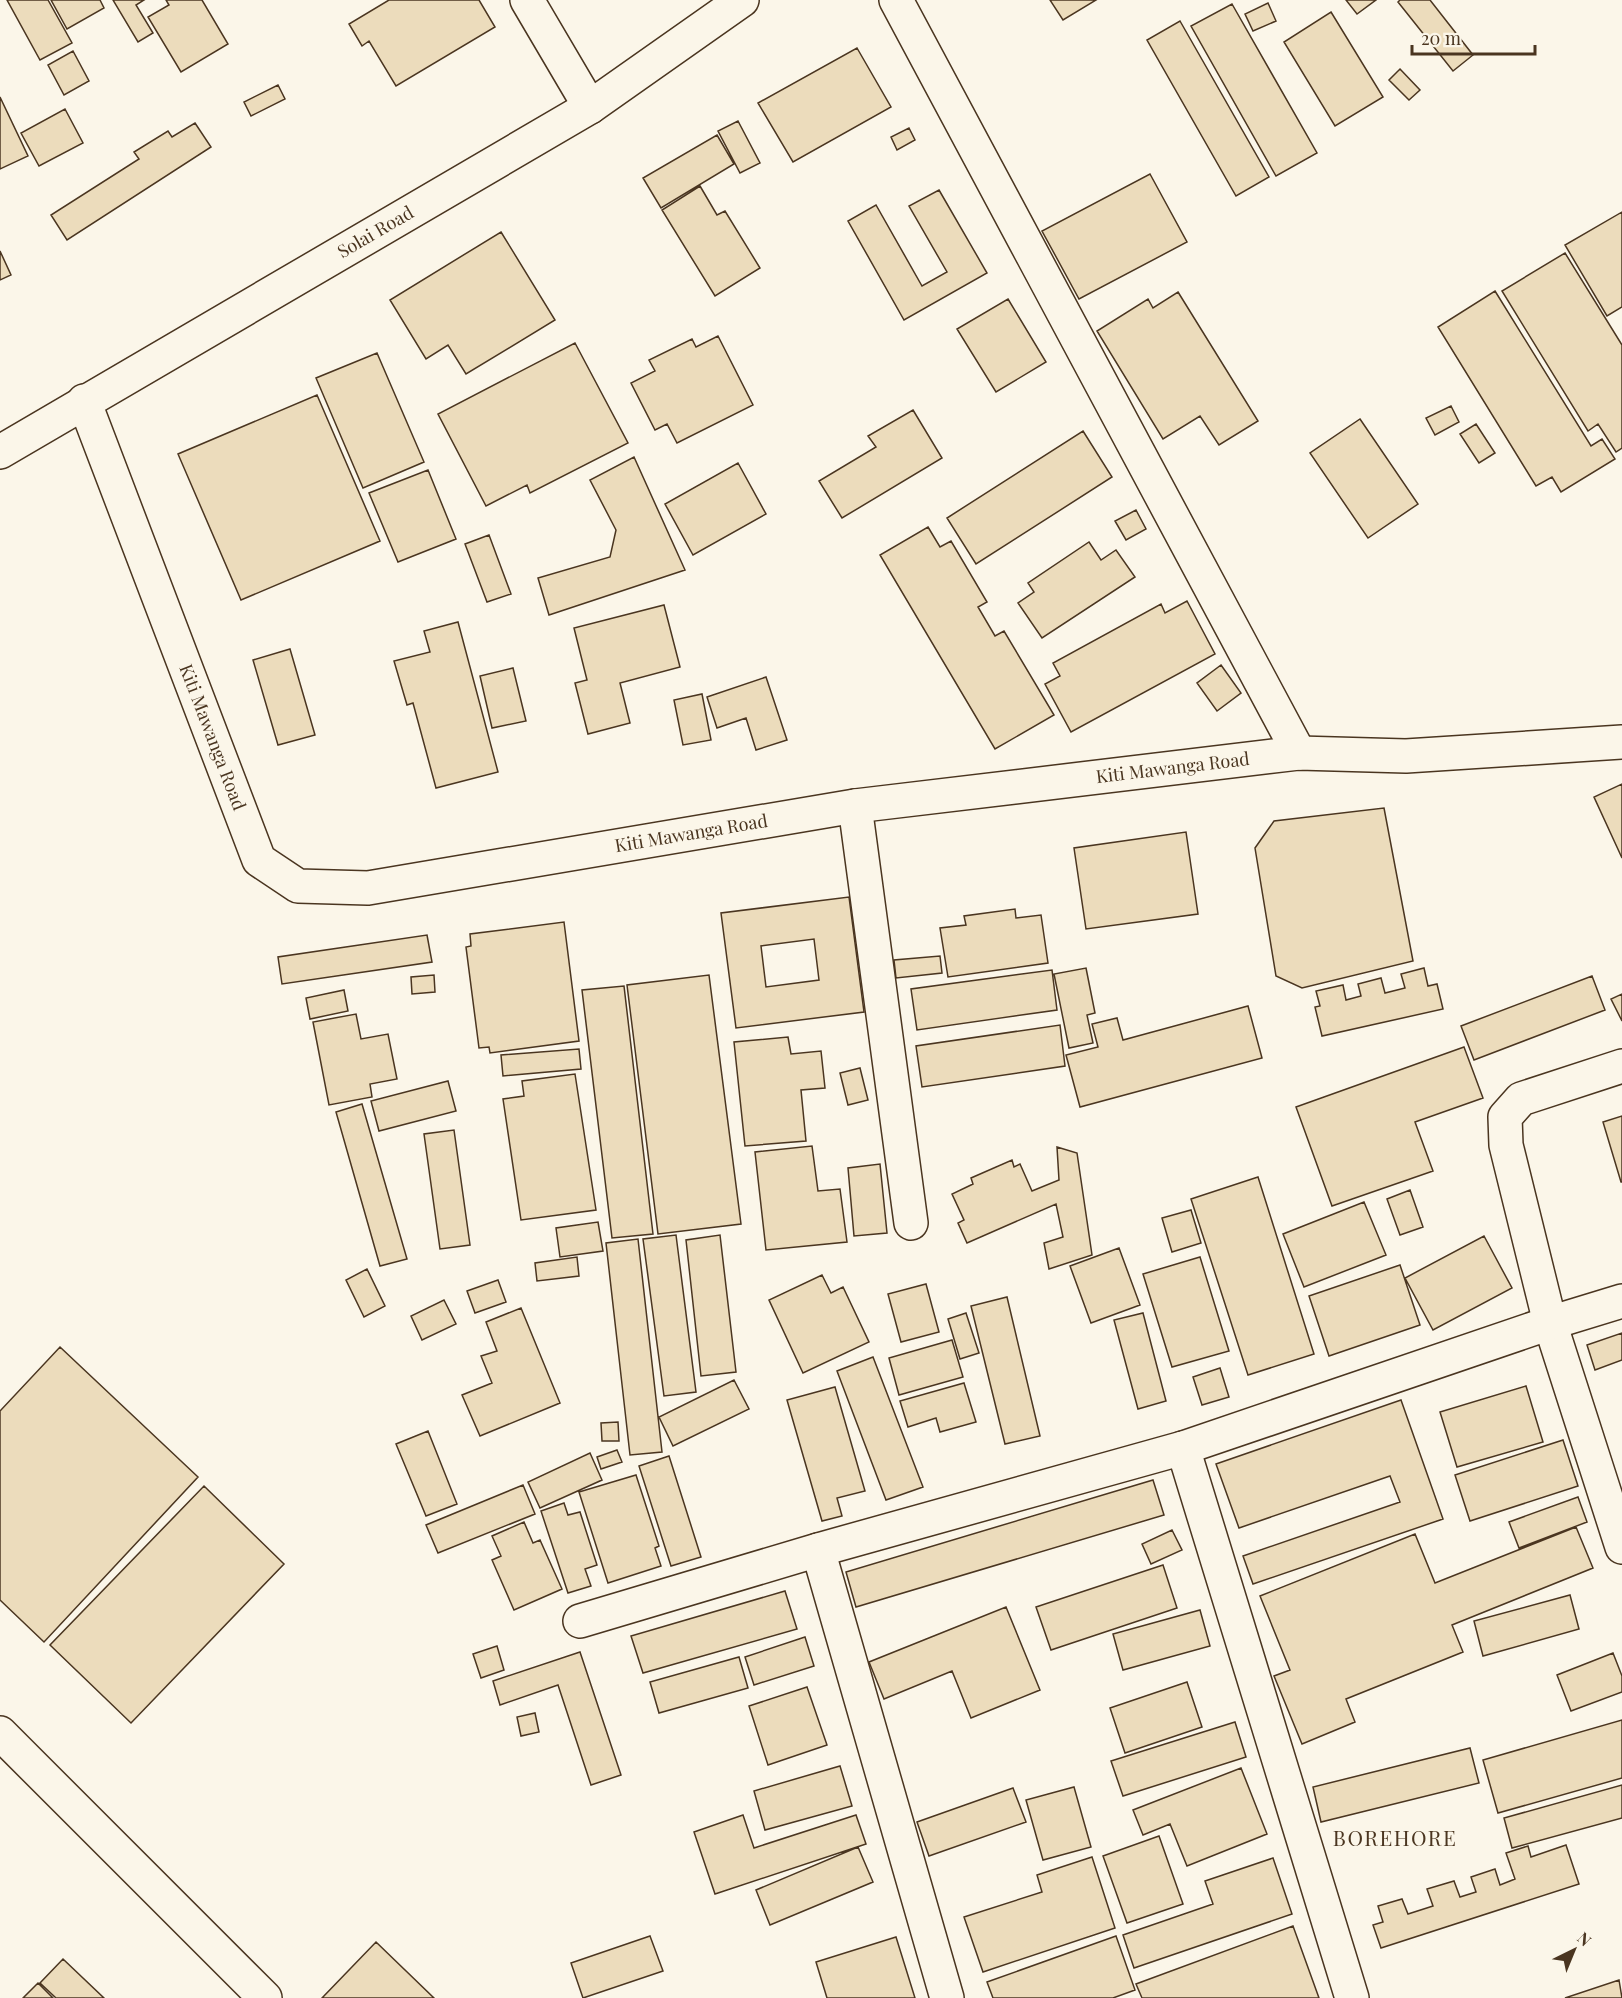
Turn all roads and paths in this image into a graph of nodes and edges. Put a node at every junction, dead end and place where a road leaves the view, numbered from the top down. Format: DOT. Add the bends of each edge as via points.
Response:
graph roads {
  1 [pos="527,0"];
  2 [pos="742,0"];
  3 [pos="896,0"];
  4 [pos="590,107"];
  5 [pos="84,401"];
  6 [pos="0,452"];
  7 [pos="1622,742"];
  8 [pos="1299,753"];
  9 [pos="855,806"];
  10 [pos="1622,1066"];
  11 [pos="910,1223"];
  12 [pos="1622,1302"];
  13 [pos="1550,1323"];
  14 [pos="1184,1448"];
  15 [pos="1622,1547"];
  16 [pos="818,1550"];
  17 [pos="580,1621"];
  18 [pos="0,1733"];
  19 [pos="265,1998"];
  20 [pos="947,1998"];
  21 [pos="1352,1998"];
  1 -- 4 [label="main road"];
  2 -- 4 [label="main road, Solai Road"];
  3 -- 8 [label="main road"];
  4 -- 5 [label="main road, Solai Road"];
  5 -- 6 [label="main road, Solai Road"];
  5 -- 9 [label="main road, Kiti Mawanga Road" via="259,860 298,886 368,888"];
  7 -- 8 [label="main road, Kiti Mawanga Road" via="1406,756"];
  8 -- 9 [label="main road, Kiti Mawanga Road"];
  9 -- 11 [label="main road"];
  10 -- 13 [label="main road" via="1521,1099 1505,1117 1506,1145"];
  12 -- 13 [label="main road"];
  13 -- 14 [label="main road"];
  13 -- 15 [label="main road"];
  14 -- 16 [label="main road"];
  14 -- 21 [label="main road"];
  16 -- 17 [label="main road"];
  16 -- 20 [label="main road"];
  18 -- 19 [label="main road"];
}
